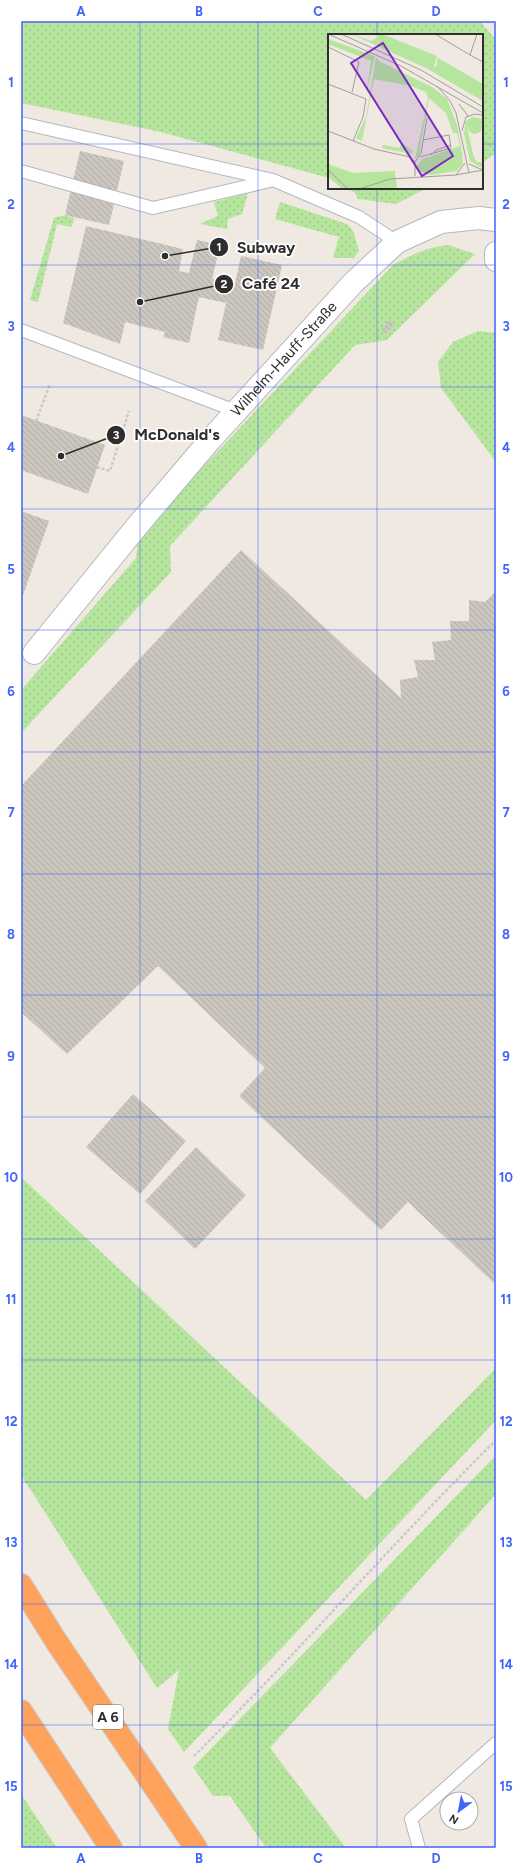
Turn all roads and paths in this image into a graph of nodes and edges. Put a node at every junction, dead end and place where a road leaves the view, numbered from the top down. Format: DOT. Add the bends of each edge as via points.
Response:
graph roads {
  1 [pos="21,123"];
  2 [pos="21,171"];
  3 [pos="273,180"];
  4 [pos="496,220"];
  5 [pos="398,242"];
  6 [pos="496,253"];
  7 [pos="496,260"];
  8 [pos="21,330"];
  9 [pos="50,384"];
  10 [pos="129,411"];
  11 [pos="236,411"];
  12 [pos="36,421"];
  13 [pos="97,467"];
  14 [pos="34,653"];
  15 [pos="496,1440"];
  16 [pos="21,1585"];
  17 [pos="21,1711"];
  18 [pos="496,1743"];
  19 [pos="194,1756"];
  20 [pos="21,1845"];
  21 [pos="28,1848"];
  22 [pos="111,1848"];
  23 [pos="196,1848"];
  24 [pos="419,1848"];
  1 -- 3 [label="lane"];
  2 -- 3 [label="lane" via="153,208"];
  3 -- 5 [label="lane" via="359,217"];
  4 -- 5 [label="street, Wilhelm-Hauff-Straße" via="479,218 441,222"];
  5 -- 11 [label="street, Wilhelm-Hauff-Straße" via="353,283"];
  6 -- 7 [label="street"];
  8 -- 11 [label="lane"];
  9 -- 12 [label="path"];
  10 -- 13 [label="path" via="110,470"];
  11 -- 14 [label="street, Wilhelm-Hauff-Straße" via="138,525"];
  15 -- 19 [label="path"];
  16 -- 23 [label="highway, A 6"];
  17 -- 22 [label="highway"];
  18 -- 24 [label="lane" via="411,1819"];
  20 -- 21 [label="path"];
}
